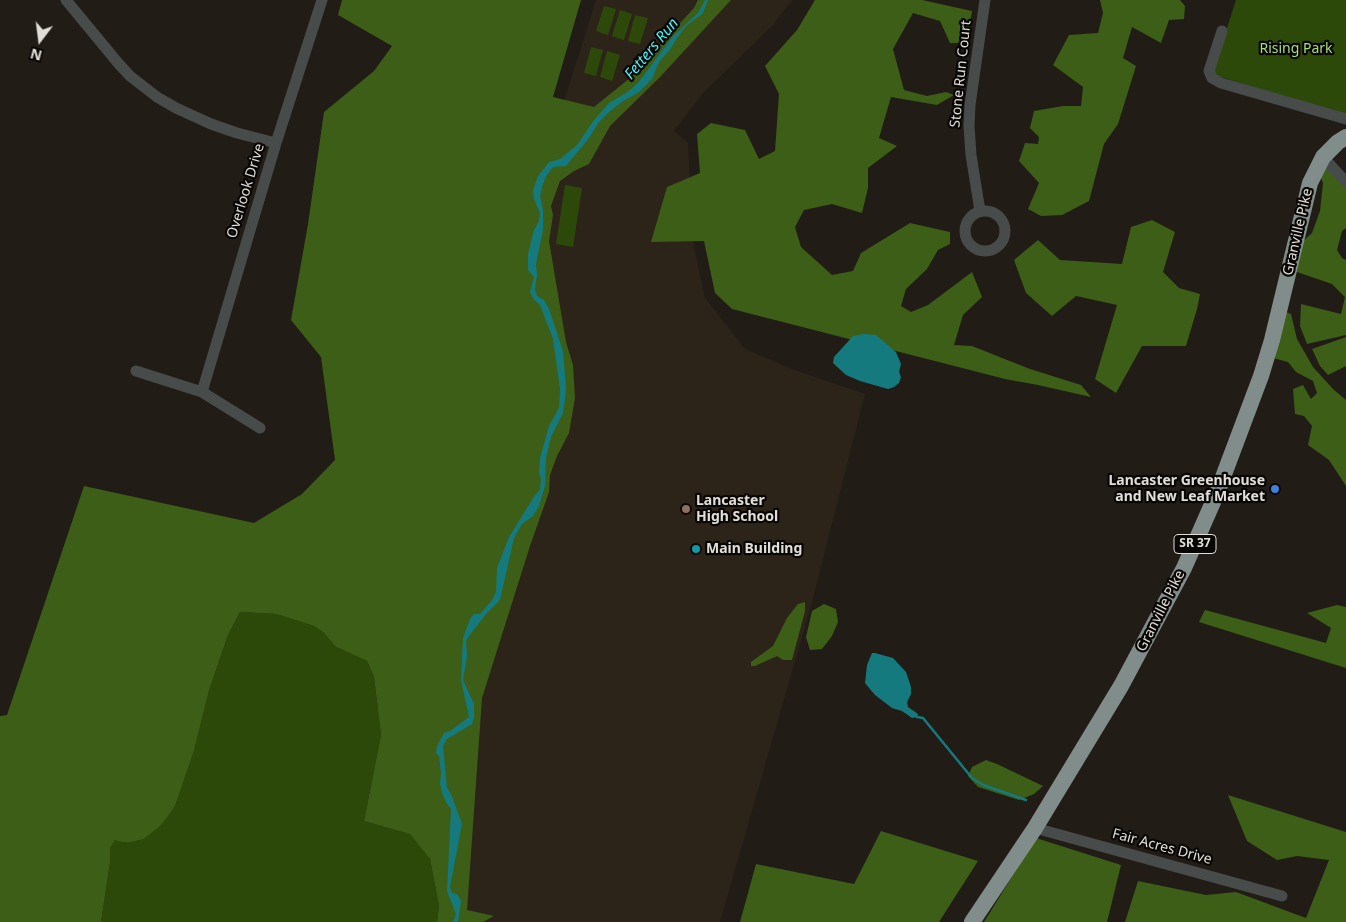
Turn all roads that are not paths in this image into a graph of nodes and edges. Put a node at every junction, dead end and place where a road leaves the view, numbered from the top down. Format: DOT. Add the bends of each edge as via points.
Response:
graph roads {
  1 [pos="66,0"];
  2 [pos="322,0"];
  3 [pos="985,0"];
  4 [pos="1222,31"];
  5 [pos="1346,119"];
  6 [pos="1346,137"];
  7 [pos="276,143"];
  8 [pos="1324,157"];
  9 [pos="1346,182"];
  10 [pos="980,211"];
  11 [pos="136,371"];
  12 [pos="202,392"];
  13 [pos="260,428"];
  14 [pos="1034,828"];
  15 [pos="1282,896"];
  16 [pos="972,922"];
  1 -- 7 [label="street" via="130,76 157,97 211,124"];
  2 -- 7 [label="street, Overlook Drive"];
  3 -- 10 [label="street, Stone Run Court" via="969,126"];
  4 -- 5 [label="street" via="1209,71 1212,78"];
  6 -- 8 [label="highway, Granville Pike / SR 37"];
  7 -- 12 [label="street, Overlook Drive"];
  8 -- 9 [label="street"];
  8 -- 14 [label="highway, Granville Pike / SR 37" via="1310,183 1266,358 1217,493 1181,575 1139,656"];
  11 -- 12 [label="street"];
  12 -- 13 [label="street"];
  14 -- 15 [label="street, Fair Acres Drive"];
  14 -- 16 [label="highway, Granville Pike / SR 37"];
}
